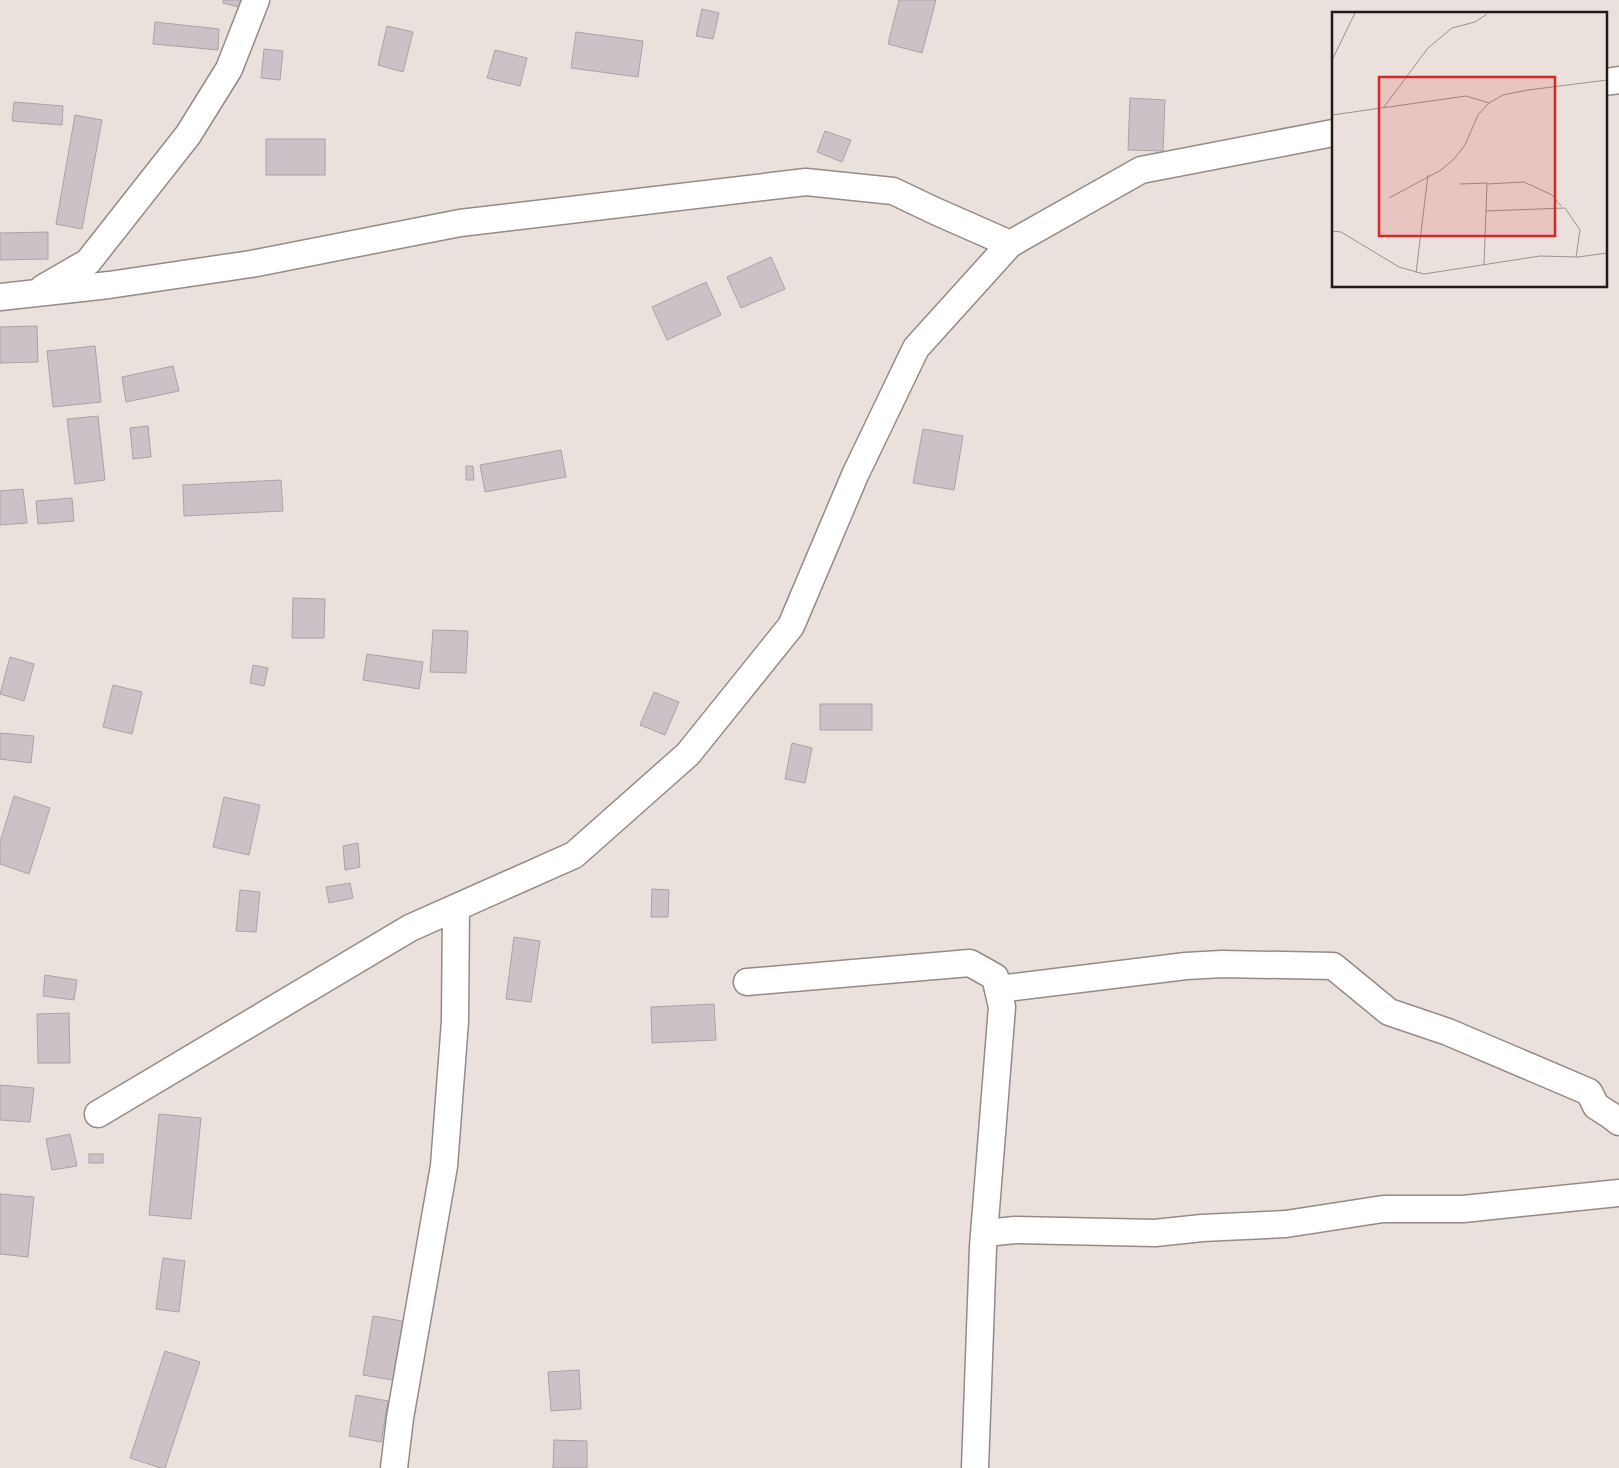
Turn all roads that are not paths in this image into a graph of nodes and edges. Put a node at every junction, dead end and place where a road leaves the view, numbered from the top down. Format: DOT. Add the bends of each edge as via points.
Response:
graph roads {
  1 [pos="256,0"];
  2 [pos="1619,80"];
  3 [pos="1606,82"];
  4 [pos="1332,133"];
  5 [pos="1010,244"];
  6 [pos="33,293"];
  7 [pos="0,296"];
  8 [pos="456,908"];
  9 [pos="747,982"];
  10 [pos="998,989"];
  11 [pos="98,1114"];
  12 [pos="1619,1122"];
  13 [pos="1619,1193"];
  14 [pos="985,1233"];
  15 [pos="394,1468"];
  16 [pos="975,1468"];
  1 -- 6 [label="street" via="229,69 188,135 88,262"];
  2 -- 3 [label="street"];
  4 -- 5 [label="street" via="1141,170"];
  5 -- 6 [label="street" via="893,191 806,182 460,223 252,264"];
  5 -- 8 [label="street" via="916,348 855,475 791,626 688,754 574,855"];
  6 -- 7 [label="street"];
  8 -- 11 [label="street" via="410,928"];
  8 -- 15 [label="street" via="455,1021 444,1166"];
  9 -- 10 [label="street" via="970,962 994,977"];
  10 -- 12 [label="street" via="1186,966 1333,966 1390,1012 1448,1032 1589,1092 1596,1106"];
  10 -- 14 [label="street" via="1002,1007"];
  13 -- 14 [label="street" via="1463,1209 1383,1209 1286,1224 1155,1233 1015,1230"];
  14 -- 16 [label="street"];
}
